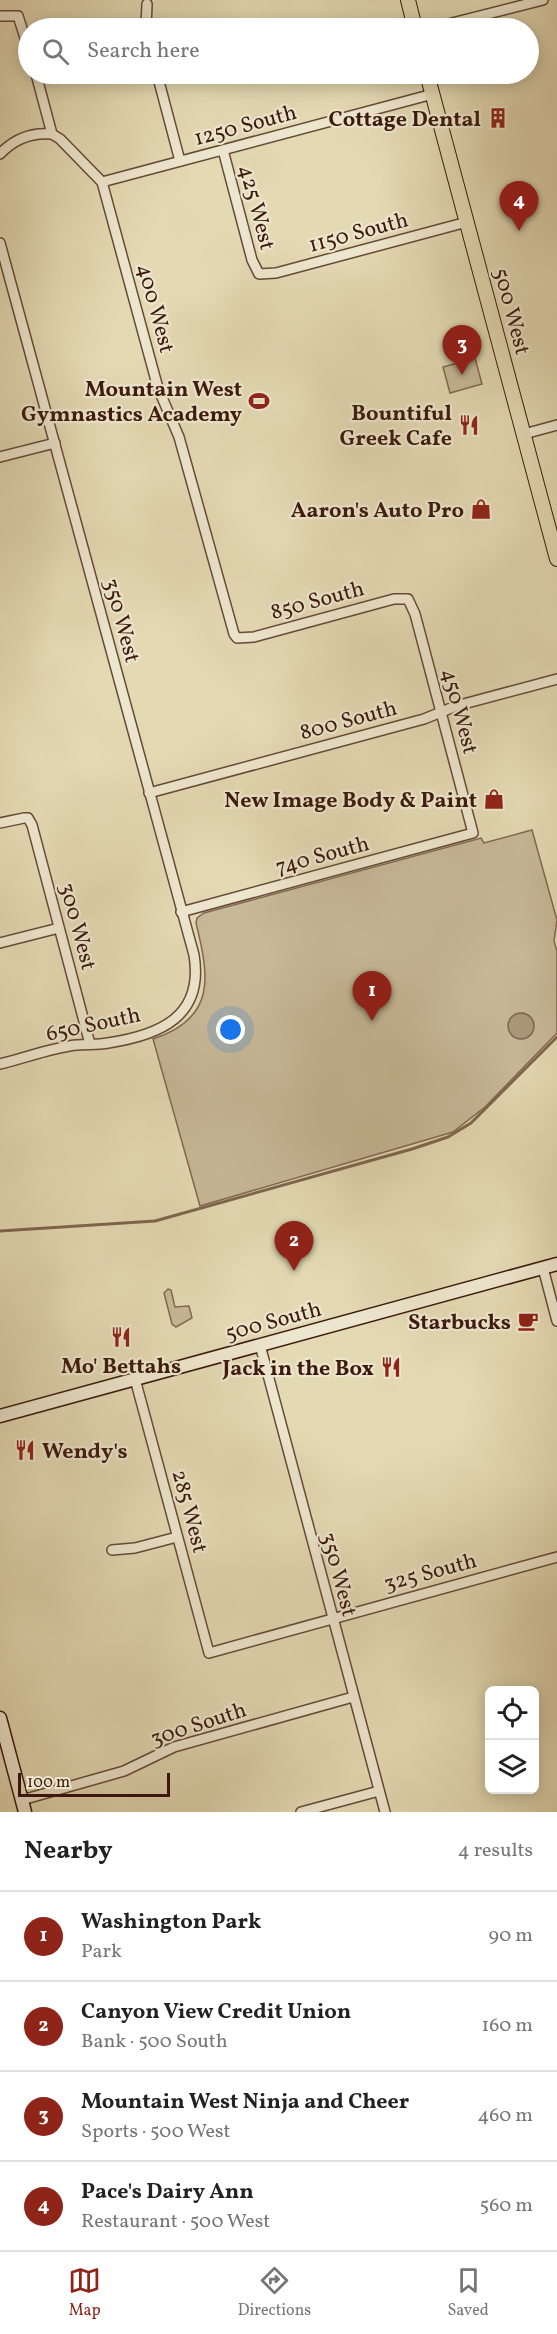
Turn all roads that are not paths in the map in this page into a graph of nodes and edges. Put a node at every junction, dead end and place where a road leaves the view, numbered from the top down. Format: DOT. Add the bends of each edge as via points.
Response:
graph roads {
  1 [pos="408,0"];
  2 [pos="543,0"];
  3 [pos="147,4"];
  4 [pos="0,16"];
  5 [pos="19,18"];
  6 [pos="146,18"];
  7 [pos="413,18"];
  8 [pos="472,18"];
  9 [pos="39,84"];
  10 [pos="160,84"];
  11 [pos="430,84"];
  12 [pos="433,94"];
  13 [pos="52,134"];
  14 [pos="223,150"];
  15 [pos="0,154"];
  16 [pos="180,161"];
  17 [pos="102,182"];
  18 [pos="467,222"];
  19 [pos="0,243"];
  20 [pos="259,274"];
  21 [pos="557,425"];
  22 [pos="524,434"];
  23 [pos="55,443"];
  24 [pos="0,457"];
  25 [pos="557,559"];
  26 [pos="408,599"];
  27 [pos="237,638"];
  28 [pos="557,679"];
  29 [pos="441,712"];
  30 [pos="149,793"];
  31 [pos="0,822"];
  32 [pos="473,833"];
  33 [pos="182,912"];
  34 [pos="59,928"];
  35 [pos="0,943"];
  36 [pos="186,1008"];
  37 [pos="90,1044"];
  38 [pos="0,1064"];
  39 [pos="557,1264"];
  40 [pos="543,1268"];
  41 [pos="557,1321"];
  42 [pos="260,1345"];
  43 [pos="135,1379"];
  44 [pos="0,1416"];
  45 [pos="177,1537"];
  46 [pos="112,1550"];
  47 [pos="557,1557"];
  48 [pos="332,1619"];
  49 [pos="208,1653"];
  50 [pos="353,1697"];
  51 [pos="0,1718"];
  52 [pos="5,1759"];
  53 [pos="379,1791"];
  54 [pos="23,1806"];
  55 [pos="301,1812"];
  56 [pos="385,1812"];
  1 -- 7 [label="main road"];
  2 -- 8 [label="street"];
  3 -- 6 [label="street"];
  4 -- 5 [label="street"];
  9 -- 13 [label="street"];
  10 -- 16 [label="street"];
  11 -- 12 [label="main road, 500 West"];
  12 -- 14 [label="street, 1250 South"];
  12 -- 18 [label="main road, 500 West"];
  13 -- 15 [label="street" via="26,136"];
  13 -- 17 [label="street, 400 West"];
  14 -- 16 [label="street, 1250 South"];
  14 -- 20 [label="street, 425 West"];
  16 -- 17 [label="street, 1250 South"];
  17 -- 27 [label="street, 400 West" via="158,388 178,437 229,624"];
  18 -- 20 [label="street, 1150 South" via="276,273"];
  18 -- 22 [label="main road, 500 West"];
  19 -- 23 [label="street, 350 West"];
  21 -- 22 [label="street"];
  22 -- 25 [label="main road, 500 West"];
  23 -- 24 [label="street"];
  23 -- 30 [label="street, 350 West"];
  26 -- 27 [label="street, 850 South" via="394,599 254,637"];
  26 -- 29 [label="street, 450 West"];
  28 -- 29 [label="street, 800 South"];
  29 -- 30 [label="street, 800 South"];
  29 -- 32 [label="street, 450 West"];
  30 -- 33 [label="street, 350 West"];
  31 -- 34 [label="street, 300 West" via="28,818"];
  32 -- 33 [label="street, 740 South"];
  33 -- 36 [label="street, 350 West" via="196,977"];
  34 -- 35 [label="street"];
  34 -- 37 [label="street, 300 West"];
  36 -- 37 [label="street, 650 South" via="158,1029 109,1043"];
  37 -- 38 [label="street, 650 South"];
  39 -- 40 [label="main road, 500 South"];
  40 -- 41 [label="street"];
  40 -- 42 [label="main road, 500 South"];
  42 -- 43 [label="main road, 500 South"];
  42 -- 48 [label="street, 350 West"];
  43 -- 44 [label="main road, 500 South"];
  43 -- 45 [label="street, 285 West"];
  45 -- 46 [label="street"];
  45 -- 49 [label="street, 285 West"];
  47 -- 48 [label="street, 325 South"];
  48 -- 49 [label="street, 325 South"];
  48 -- 50 [label="street, 350 West"];
  50 -- 53 [label="street, 350 West"];
  50 -- 54 [label="street, 300 South" via="181,1745 124,1771"];
  51 -- 52 [label="main road"];
  52 -- 54 [label="main road"];
  53 -- 55 [label="street"];
  53 -- 56 [label="street, 350 West"];
}
